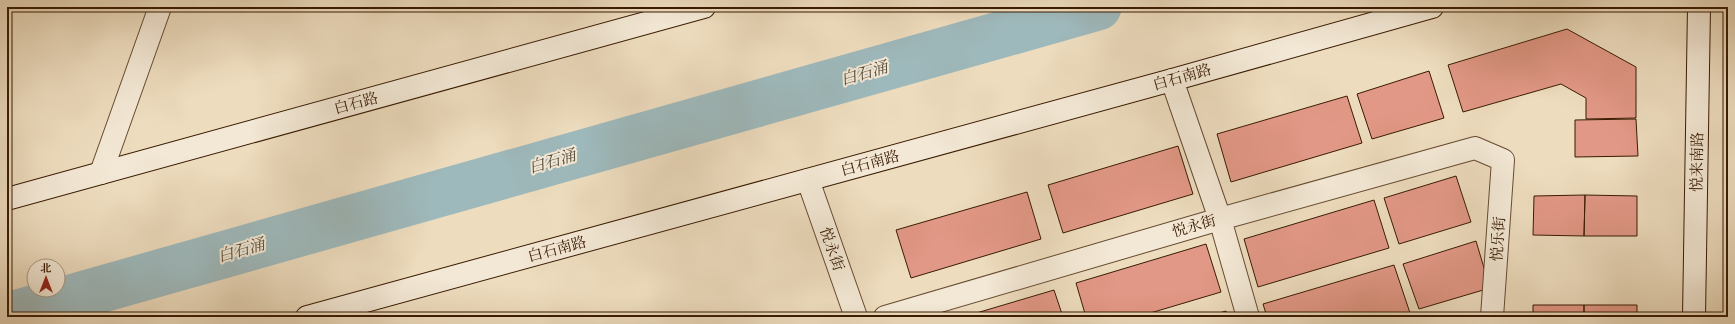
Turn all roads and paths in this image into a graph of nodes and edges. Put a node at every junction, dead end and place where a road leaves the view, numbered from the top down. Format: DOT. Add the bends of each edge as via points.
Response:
graph roads {
  1 [pos="160,7"];
  2 [pos="704,7"];
  3 [pos="1432,7"];
  4 [pos="1699,7"];
  5 [pos="1172,80"];
  6 [pos="1503,160"];
  7 [pos="101,173"];
  8 [pos="808,180"];
  9 [pos="7,199"];
  10 [pos="1220,219"];
  11 [pos="307,317"];
  12 [pos="856,317"];
  13 [pos="884,317"];
  14 [pos="1248,317"];
  15 [pos="1492,317"];
  16 [pos="1694,317"];
  1 -- 7 [label="street"];
  2 -- 7 [label="street, 白石路"];
  3 -- 5 [label="street, 白石南路"];
  4 -- 16 [label="street, 悦来南路"];
  5 -- 8 [label="street, 白石南路"];
  5 -- 10 [label="street"];
  6 -- 10 [label="street, 悦永街" via="1475,148"];
  6 -- 15 [label="street, 悦乐街"];
  7 -- 9 [label="street, 白石路"];
  8 -- 11 [label="street, 白石南路"];
  8 -- 12 [label="street, 悦永街"];
  10 -- 13 [label="street, 悦永街"];
  10 -- 14 [label="street"];
}
